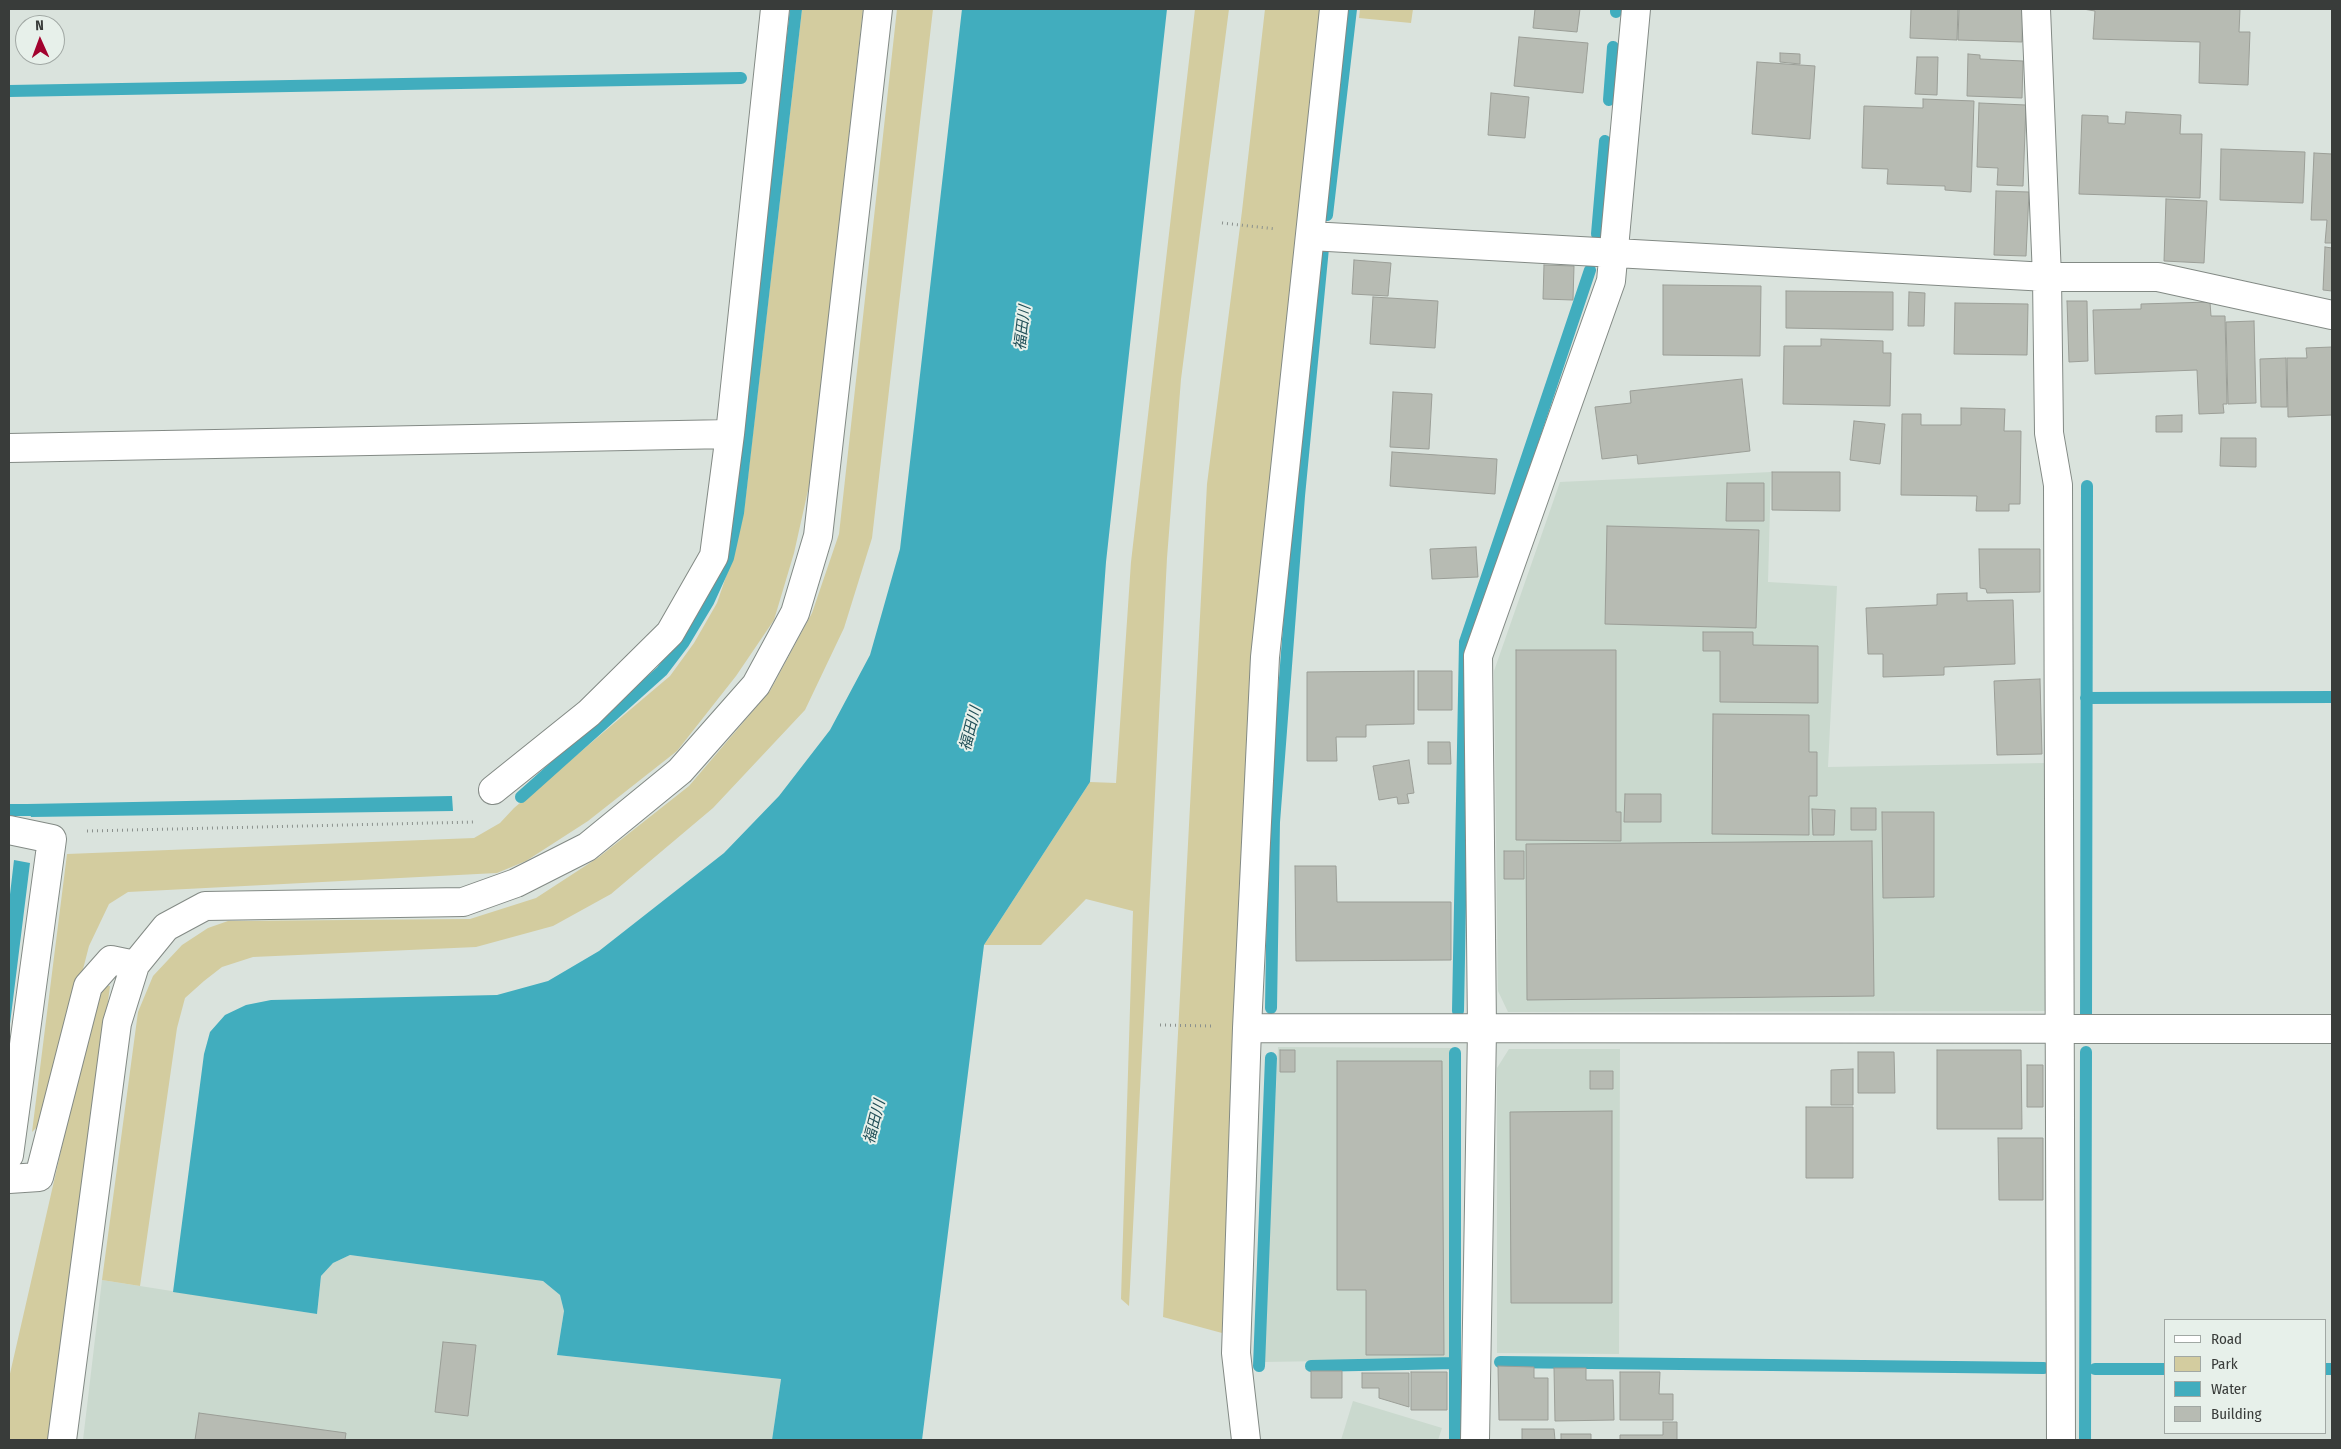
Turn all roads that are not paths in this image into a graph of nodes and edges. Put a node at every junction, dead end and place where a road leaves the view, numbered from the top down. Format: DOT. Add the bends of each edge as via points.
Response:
graph roads {
  1 [pos="775,9"];
  2 [pos="878,9"];
  3 [pos="1334,9"];
  4 [pos="1636,9"];
  5 [pos="2036,9"];
  6 [pos="1310,234"];
  7 [pos="1614,253"];
  8 [pos="2047,277"];
  9 [pos="2332,315"];
  10 [pos="730,434"];
  11 [pos="9,448"];
  12 [pos="492,790"];
  13 [pos="9,830"];
  14 [pos="135,965"];
  15 [pos="1247,1028"];
  16 [pos="1482,1029"];
  17 [pos="2332,1029"];
  18 [pos="2060,1030"];
  19 [pos="9,1155"];
  20 [pos="9,1179"];
  21 [pos="62,1440"];
  22 [pos="1246,1440"];
  23 [pos="1475,1440"];
  24 [pos="2061,1440"];
  1 -- 10 [label="street"];
  2 -- 14 [label="street" via="818,536 795,613 756,685 680,771 587,847 516,883 463,902 205,906 166,927"];
  3 -- 6 [label="street"];
  4 -- 7 [label="street"];
  5 -- 8 [label="street"];
  6 -- 7 [label="street"];
  6 -- 15 [label="street" via="1265,657"];
  7 -- 8 [label="street"];
  7 -- 16 [label="street" via="1611,280 1478,656"];
  8 -- 9 [label="street" via="2158,277"];
  8 -- 18 [label="street" via="2049,433 2058,485"];
  10 -- 11 [label="street"];
  10 -- 12 [label="street" via="714,556 670,633 589,713"];
  13 -- 19 [label="street" via="52,839"];
  14 -- 20 [label="street" via="110,960 88,986 39,1177"];
  14 -- 21 [label="street" via="117,1023"];
  15 -- 16 [label="street"];
  15 -- 22 [label="street" via="1236,1353"];
  16 -- 18 [label="street"];
  16 -- 23 [label="street"];
  17 -- 18 [label="street"];
  18 -- 24 [label="street"];
}
